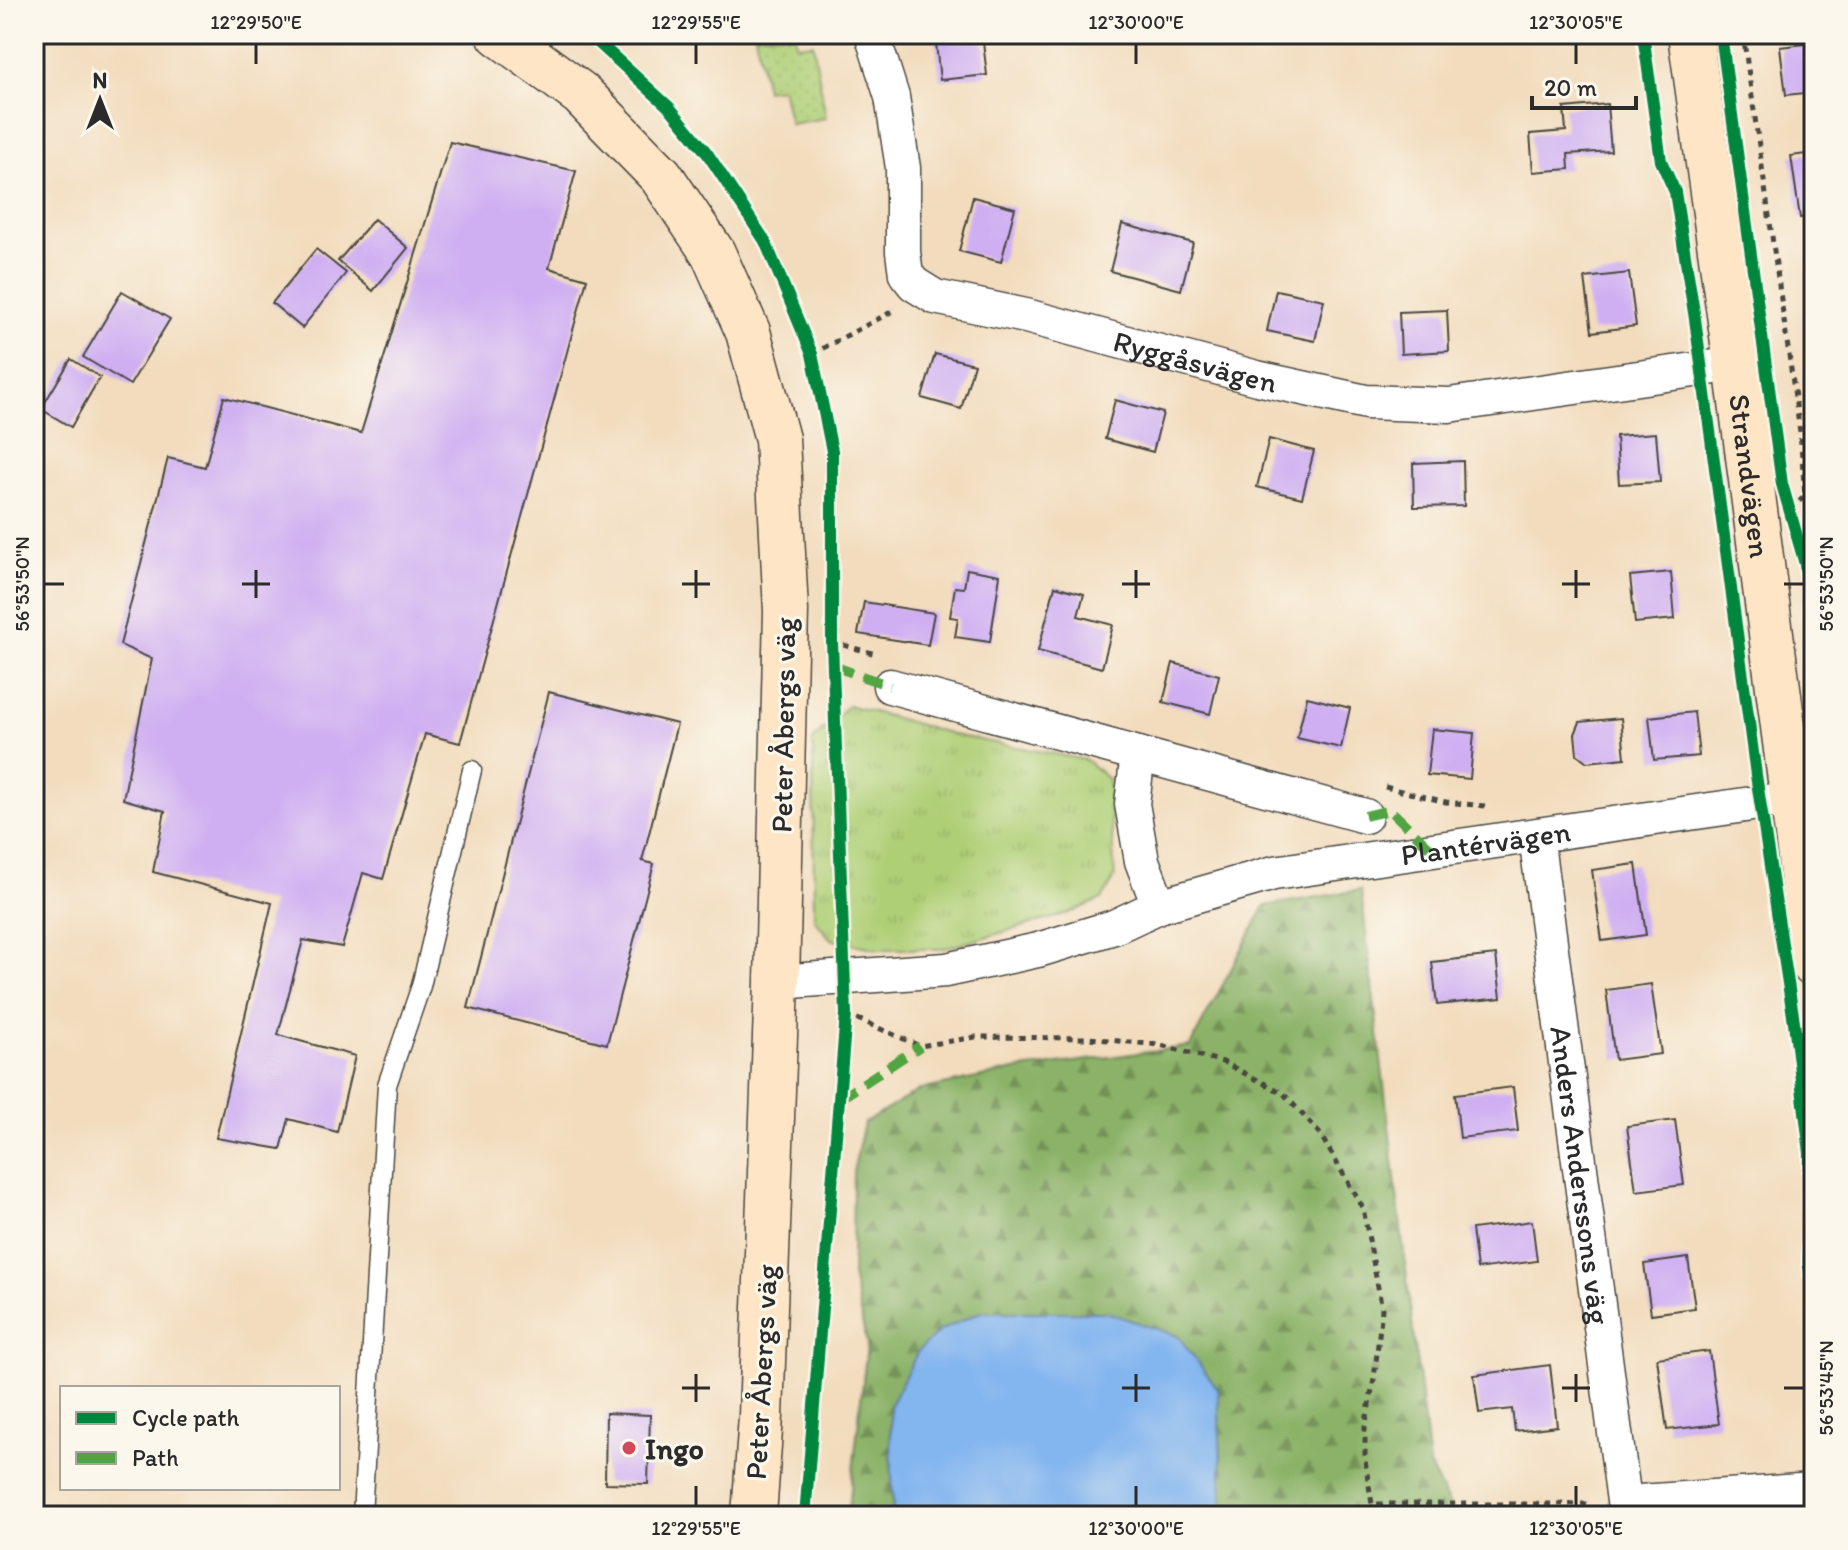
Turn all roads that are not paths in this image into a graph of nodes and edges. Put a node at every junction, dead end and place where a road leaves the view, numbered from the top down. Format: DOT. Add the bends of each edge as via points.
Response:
graph roads {
  1 [pos="499,34"];
  2 [pos="872,34"];
  3 [pos="1690,34"];
  4 [pos="1736,364"];
  5 [pos="890,686"];
  6 [pos="1138,754"];
  7 [pos="472,770"];
  8 [pos="1804,797"];
  9 [pos="1365,816"];
  10 [pos="1536,836"];
  11 [pos="1159,906"];
  12 [pos="1814,965"];
  13 [pos="777,982"];
  14 [pos="1814,1490"];
  15 [pos="1626,1509"];
  16 [pos="362,1516"];
  17 [pos="754,1516"];
  1 -- 13 [label="street, Peter Åbergs väg" via="581,94 661,176 713,253 748,332 777,439 786,611"];
  2 -- 4 [label="street, Ryggåsvägen" via="892,97 903,168 906,274 935,297 1366,402 1449,405"];
  3 -- 4 [label="street, Strandvägen"];
  4 -- 8 [label="street, Strandvägen"];
  5 -- 6 [label="street, Plantérvägen"];
  6 -- 9 [label="street, Plantérvägen"];
  6 -- 11 [label="street" via="1132,804 1142,861"];
  7 -- 16 [label="lane" via="421,986 387,1085"];
  8 -- 10 [label="street, Plantérvägen"];
  8 -- 12 [label="street, Strandvägen"];
  10 -- 11 [label="street, Plantérvägen" via="1274,873"];
  10 -- 15 [label="street, Anders Anderssons väg"];
  11 -- 13 [label="street, Plantérvägen" via="1114,927 1038,950 946,970"];
  13 -- 17 [label="street, Peter Åbergs väg"];
  14 -- 15 [label="street"];
}
